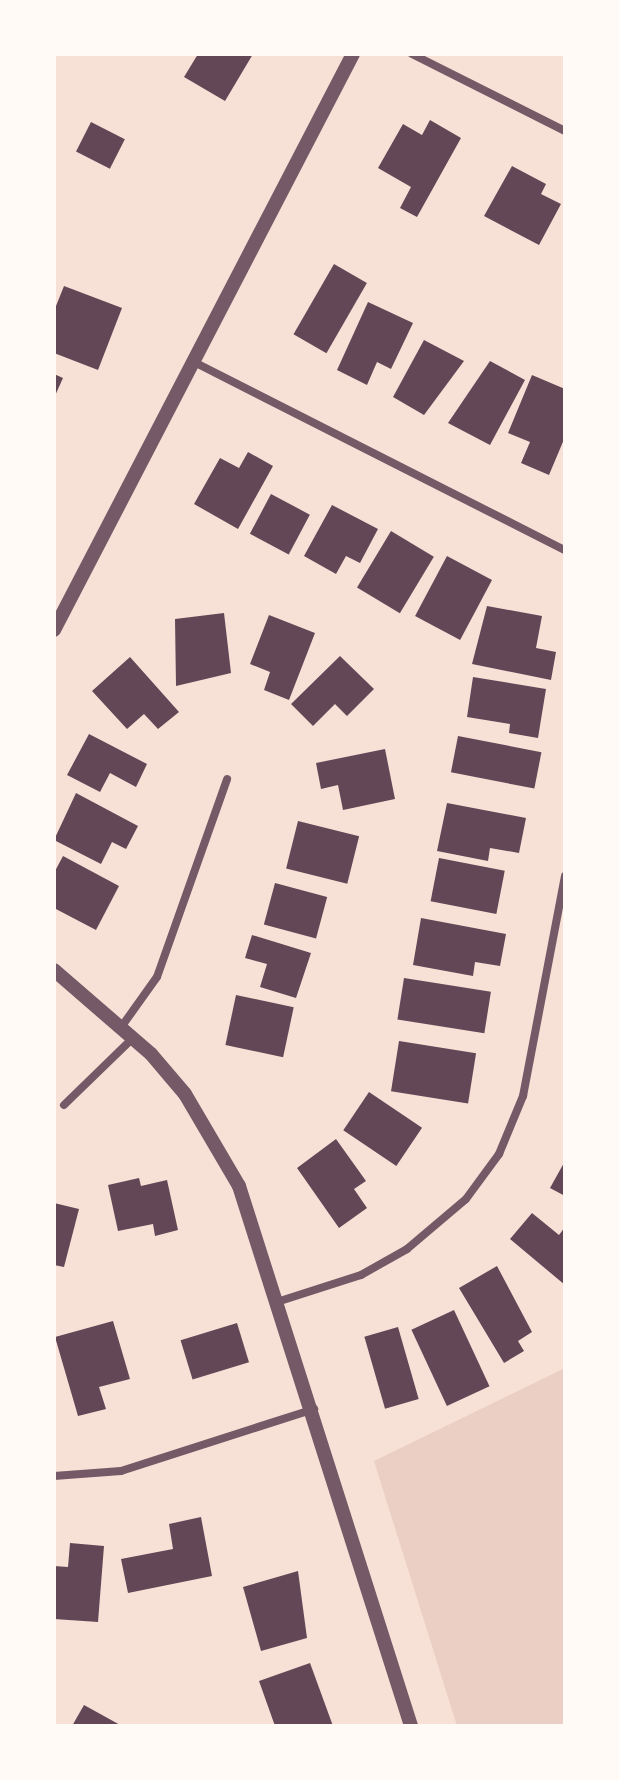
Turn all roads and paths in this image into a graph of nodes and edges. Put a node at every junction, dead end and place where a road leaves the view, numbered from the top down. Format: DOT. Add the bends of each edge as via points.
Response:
graph roads {
  1 [pos="353,54"];
  2 [pos="412,54"];
  3 [pos="565,131"];
  4 [pos="194,362"];
  5 [pos="565,550"];
  6 [pos="54,630"];
  7 [pos="227,779"];
  8 [pos="565,876"];
  9 [pos="54,970"];
  10 [pos="122,1026"];
  11 [pos="134,1037"];
  12 [pos="64,1105"];
  13 [pos="280,1301"];
  14 [pos="314,1408"];
  15 [pos="54,1476"];
  16 [pos="411,1726"];
  1 -- 4 [label="street"];
  2 -- 3 [label="street"];
  4 -- 5 [label="street"];
  4 -- 6 [label="street"];
  7 -- 10 [label="street" via="157,977"];
  8 -- 13 [label="street" via="523,1096 499,1154 466,1199 407,1249 361,1275"];
  9 -- 10 [label="street"];
  10 -- 11 [label="street"];
  11 -- 12 [label="street"];
  11 -- 13 [label="street" via="185,1094 218,1148"];
  13 -- 14 [label="street"];
  14 -- 15 [label="street" via="121,1471"];
  14 -- 16 [label="street"];
}
